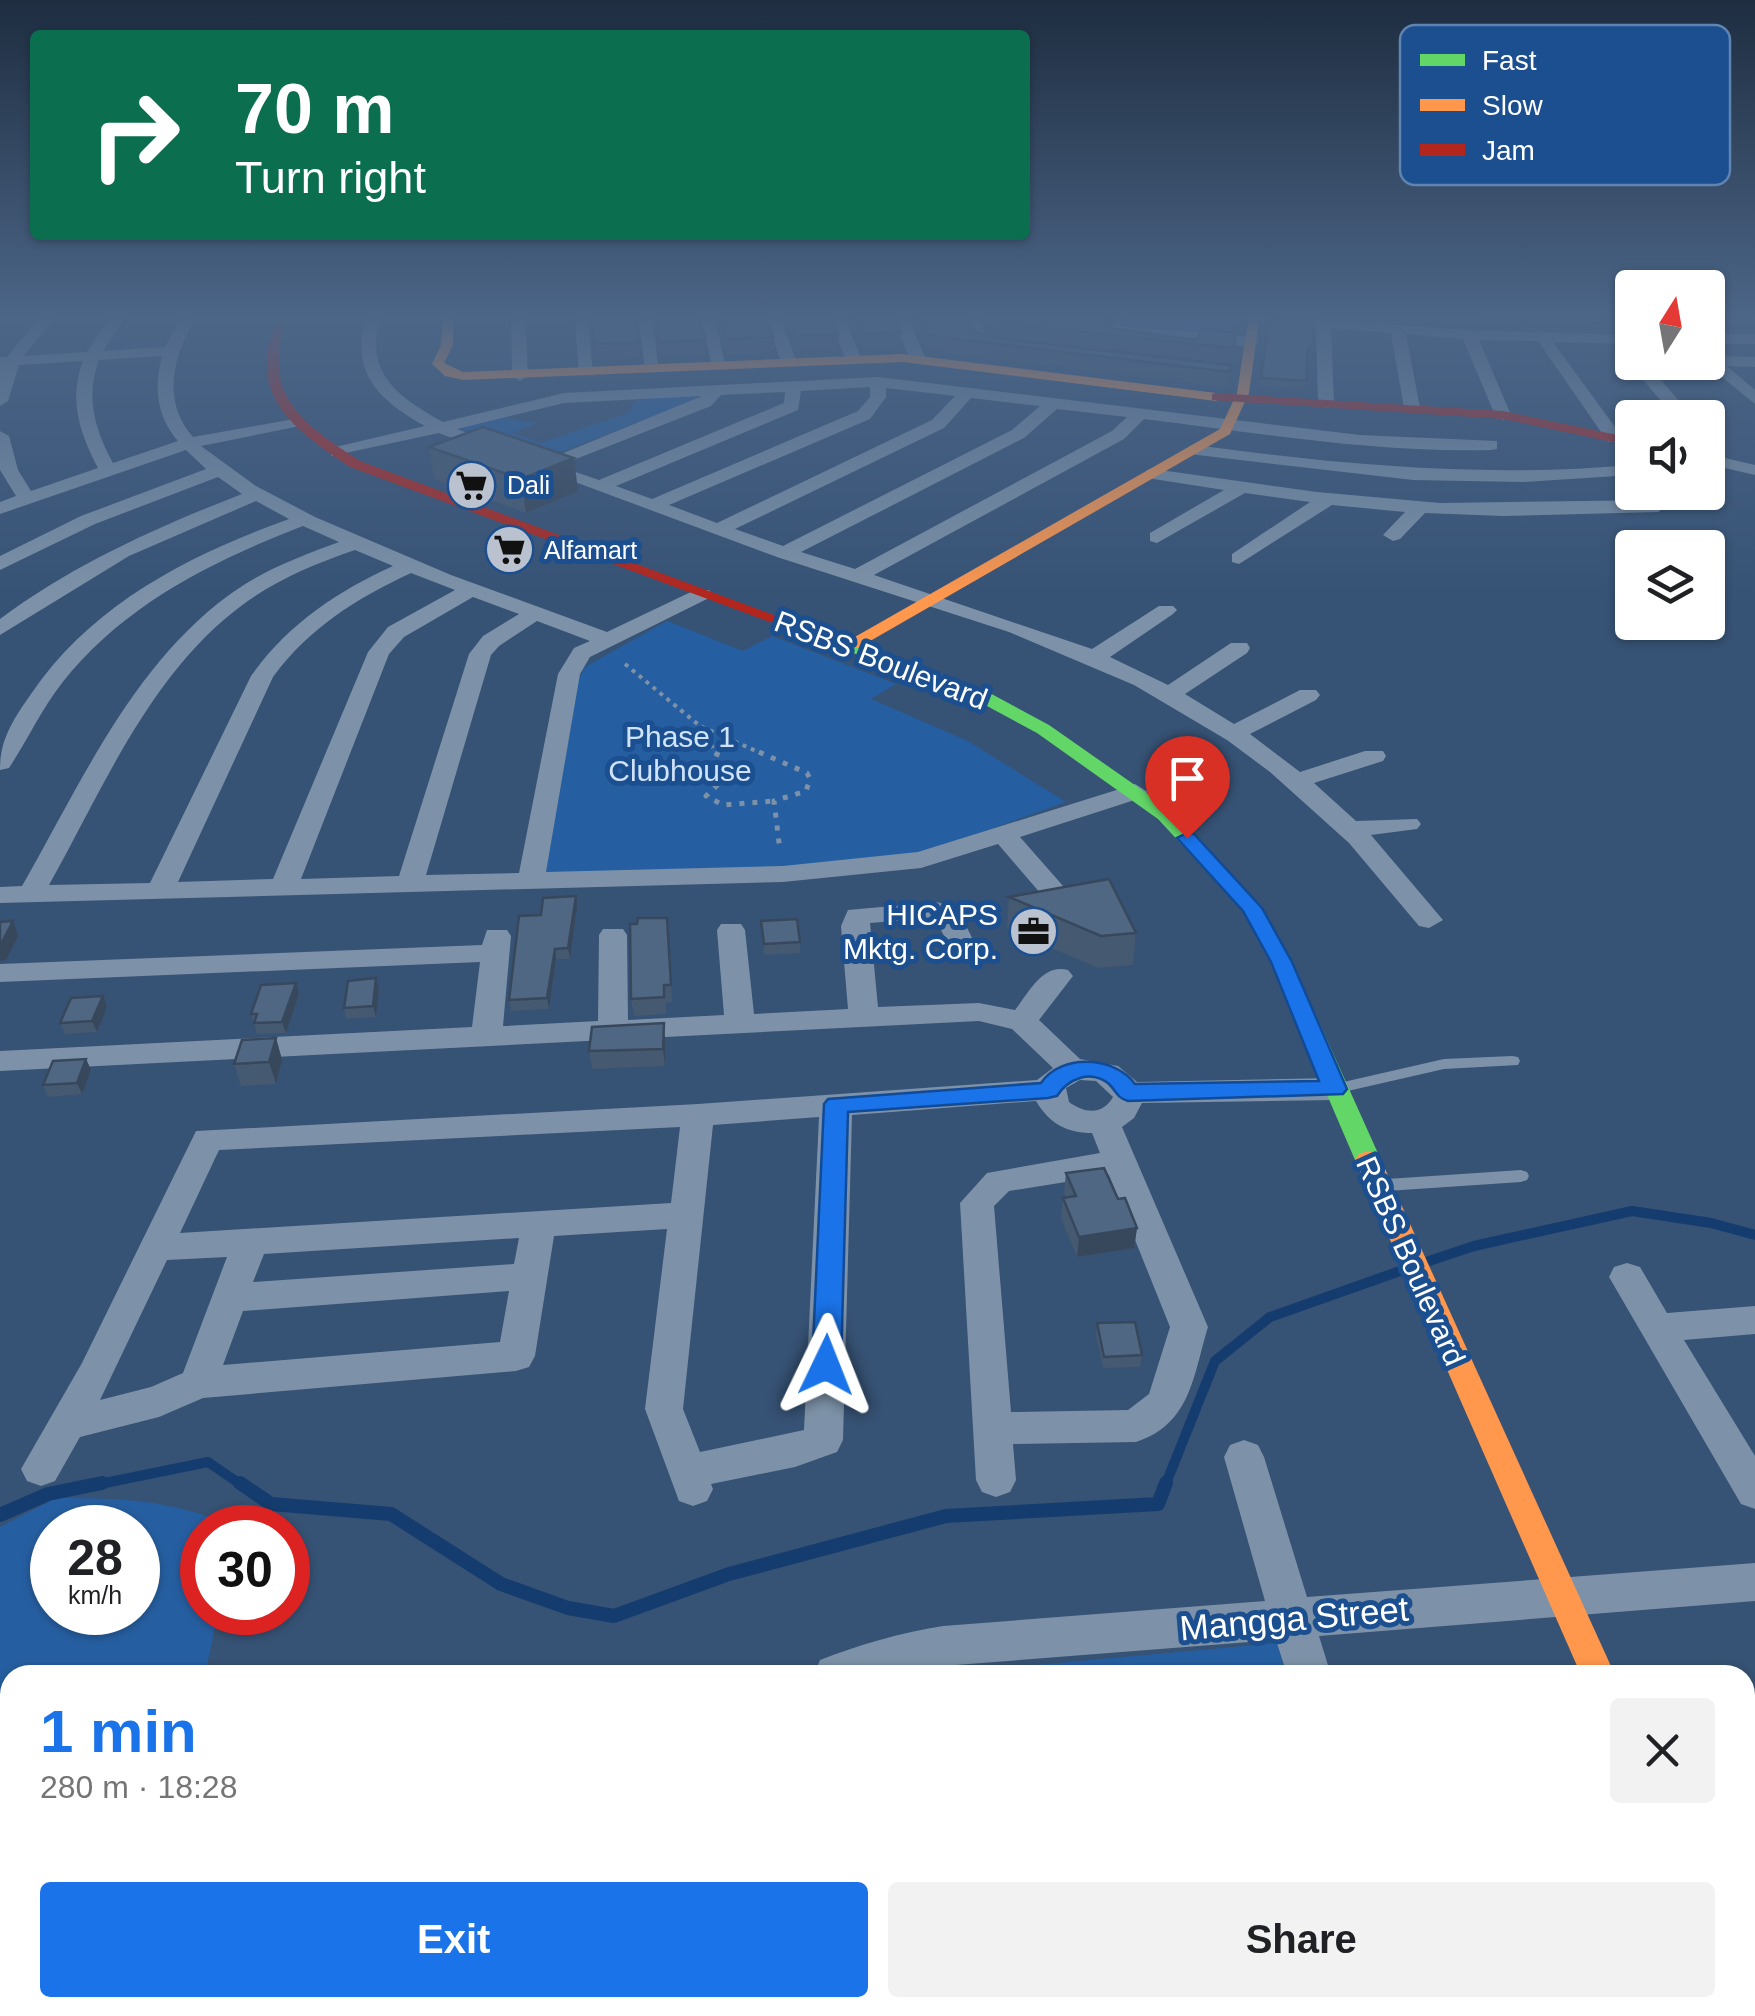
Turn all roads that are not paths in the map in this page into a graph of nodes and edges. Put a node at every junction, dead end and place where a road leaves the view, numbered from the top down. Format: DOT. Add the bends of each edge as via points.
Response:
graph roads {
  1 [pos="82,408"];
  2 [pos="170,408"];
  3 [pos="285,408"];
  4 [pos="409,408"];
  5 [pos="518,408"];
  6 [pos="685,408"];
  7 [pos="787,408"];
  8 [pos="869,408"];
  9 [pos="953,408"];
  10 [pos="1049,408"];
  11 [pos="1103,408"];
  12 [pos="1236,408"];
  13 [pos="1413,408"];
  14 [pos="1500,408"];
  15 [pos="1598,408"];
  16 [pos="1141,413"];
  17 [pos="1503,415"];
  18 [pos="294,422"];
  19 [pos="1231,425"];
  20 [pos="437,426"];
  21 [pos="1615,430"];
  22 [pos="0,436"];
  23 [pos="1615,438"];
  24 [pos="188,443"];
  25 [pos="1491,444"];
  26 [pos="1195,450"];
  27 [pos="337,452"];
  28 [pos="523,460"];
  29 [pos="1725,460"];
  30 [pos="1725,462"];
  31 [pos="1728,463"];
  32 [pos="108,469"];
  33 [pos="1755,470"];
  34 [pos="217,471"];
  35 [pos="1615,471"];
  36 [pos="1153,474"];
  37 [pos="600,486"];
  38 [pos="1242,487"];
  39 [pos="255,495"];
  40 [pos="28,500"];
  41 [pos="1326,500"];
  42 [pos="650,506"];
  43 [pos="1421,506"];
  44 [pos="1615,507"];
  45 [pos="0,508"];
  46 [pos="305,519"];
  47 [pos="720,529"];
  48 [pos="1394,535"];
  49 [pos="1157,537"];
  50 [pos="358,542"];
  51 [pos="784,553"];
  52 [pos="1240,558"];
  53 [pos="0,564"];
  54 [pos="414,564"];
  55 [pos="859,575"];
  56 [pos="474,588"];
  57 [pos="702,594"];
  58 [pos="932,600"];
  59 [pos="1166,610"];
  60 [pos="537,612"];
  61 [pos="0,629"];
  62 [pos="610,641"];
  63 [pos="852,644"];
  64 [pos="1238,648"];
  65 [pos="1094,658"];
  66 [pos="1168,695"];
  67 [pos="1308,695"];
  68 [pos="1232,734"];
  69 [pos="1374,756"];
  70 [pos="0,763"];
  71 [pos="1300,780"];
  72 [pos="1136,792"];
  73 [pos="1408,824"];
  74 [pos="1354,829"];
  75 [pos="1005,836"];
  76 [pos="530,881"];
  77 [pos="410,884"];
  78 [pos="284,887"];
  79 [pos="160,891"];
  80 [pos="31,894"];
  81 [pos="0,895"];
  82 [pos="1064,903"];
  83 [pos="1429,920"];
  84 [pos="731,930"];
  85 [pos="613,935"];
  86 [pos="960,942"];
  87 [pos="0,972"];
  88 [pos="1058,976"];
  89 [pos="864,1015"];
  90 [pos="740,1021"];
  91 [pos="1022,1021"];
  92 [pos="613,1028"];
  93 [pos="488,1034"];
  94 [pos="0,1061"];
  95 [pos="1512,1062"];
  96 [pos="1061,1080"];
  97 [pos="1335,1089"];
  98 [pos="1128,1092"];
  99 [pos="836,1104"];
  100 [pos="698,1115"];
  101 [pos="1103,1122"];
  102 [pos="1118,1162"];
  103 [pos="1521,1176"];
  104 [pos="1378,1186"];
  105 [pos="687,1216"];
  106 [pos="538,1227"];
  107 [pos="250,1243"];
  108 [pos="157,1248"];
  109 [pos="530,1276"];
  110 [pos="1627,1277"];
  111 [pos="229,1298"];
  112 [pos="1755,1320"];
  113 [pos="1658,1328"];
  114 [pos="198,1382"];
  115 [pos="70,1423"];
  116 [pos="994,1428"];
  117 [pos="1244,1457"];
  118 [pos="42,1469"];
  119 [pos="996,1480"];
  120 [pos="1755,1492"];
  121 [pos="1755,1582"];
  122 [pos="1563,1597"];
  123 [pos="1292,1618"];
  124 [pos="893,1665"];
  125 [pos="1306,1665"];
  126 [pos="1594,1665"];
  1 -- 32 [label="street"];
  2 -- 24 [label="street"];
  3 -- 18 [label="street, RSBS Boulevard"];
  4 -- 20 [label="street"];
  5 -- 20 [label="street"];
  6 -- 28 [label="street"];
  7 -- 37 [label="street"];
  8 -- 42 [label="street"];
  9 -- 47 [label="street" via="938,424"];
  10 -- 51 [label="street" via="1018,434"];
  11 -- 16 [label="street"];
  12 -- 19 [label="street"];
  13 -- 17 [label="street"];
  14 -- 17 [label="street"];
  15 -- 21 [label="street"];
  16 -- 19 [label="street"];
  16 -- 55 [label="street" via="1118,435"];
  17 -- 23 [label="street"];
  18 -- 24 [label="street"];
  18 -- 27 [label="street, RSBS Boulevard"];
  19 -- 25 [label="street" via="1411,445"];
  19 -- 26 [label="street"];
  20 -- 27 [label="street"];
  20 -- 28 [label="street"];
  22 -- 40 [label="street"];
  24 -- 32 [label="street"];
  24 -- 34 [label="street"];
  26 -- 35 [label="street" via="1413,476"];
  26 -- 36 [label="street"];
  27 -- 57 [label="street, RSBS Boulevard" via="387,478"];
  28 -- 37 [label="street"];
  29 -- 31 [label="street"];
  30 -- 31 [label="street"];
  31 -- 33 [label="street"];
  32 -- 40 [label="street"];
  34 -- 39 [label="street"];
  34 -- 53 [label="street" via="88,520"];
  36 -- 38 [label="street"];
  36 -- 58 [label="street"];
  37 -- 42 [label="street"];
  38 -- 41 [label="street"];
  38 -- 49 [label="street"];
  39 -- 46 [label="street"];
  39 -- 61 [label="street" via="120,552"];
  40 -- 45 [label="street"];
  41 -- 43 [label="street"];
  41 -- 52 [label="street"];
  42 -- 47 [label="street"];
  43 -- 44 [label="street"];
  43 -- 48 [label="street"];
  46 -- 50 [label="street"];
  46 -- 70 [label="street" via="210,556 114,618 56,675"];
  47 -- 51 [label="street"];
  50 -- 54 [label="street"];
  50 -- 80 [label="street" via="278,575 187,642 158,676"];
  51 -- 55 [label="street"];
  54 -- 56 [label="street"];
  54 -- 79 [label="street" via="331,607 279,651"];
  55 -- 58 [label="street"];
  56 -- 60 [label="street"];
  56 -- 78 [label="street" via="396,632 379,652"];
  57 -- 62 [label="street"];
  57 -- 63 [label="street, RSBS Boulevard"];
  58 -- 63 [label="street"];
  58 -- 65 [label="street"];
  59 -- 65 [label="street"];
  60 -- 62 [label="street"];
  60 -- 77 [label="street" via="480,654"];
  62 -- 76 [label="street" via="582,654 569,674"];
  63 -- 72 [label="street, RSBS Boulevard" via="980,695 1043,728"];
  64 -- 66 [label="street"];
  65 -- 66 [label="street"];
  66 -- 68 [label="street"];
  67 -- 68 [label="street"];
  68 -- 71 [label="street"];
  69 -- 71 [label="street"];
  71 -- 74 [label="street"];
  72 -- 75 [label="street"];
  72 -- 97 [label="street, RSBS Boulevard" via="1252,908"];
  73 -- 74 [label="street"];
  74 -- 83 [label="street"];
  75 -- 76 [label="street" via="921,860 783,874"];
  75 -- 82 [label="street"];
  76 -- 77 [label="street"];
  77 -- 78 [label="street"];
  78 -- 79 [label="street"];
  79 -- 80 [label="street"];
  80 -- 81 [label="street"];
  84 -- 90 [label="street"];
  85 -- 92 [label="street"];
  86 -- 89 [label="street" via="947,914 936,910 858,916"];
  87 -- 93 [label="street" via="496,944"];
  88 -- 91 [label="street"];
  89 -- 90 [label="street"];
  89 -- 91 [label="street" via="979,1012"];
  90 -- 92 [label="street"];
  91 -- 96 [label="street"];
  92 -- 93 [label="street"];
  93 -- 94 [label="street"];
  95 -- 97 [label="lane" via="1444,1064"];
  96 -- 98 [label="street" via="1108,1073"];
  96 -- 99 [label="street"];
  96 -- 101 [label="street" via="1050,1102 1069,1118"];
  97 -- 98 [label="street"];
  97 -- 104 [label="street, RSBS Boulevard"];
  98 -- 101 [label="street" via="1127,1106"];
  99 -- 100 [label="street"];
  99 -- 105 [label="street" via="823,1440 689,1481 664,1409"];
  100 -- 105 [label="street"];
  100 -- 108 [label="street" via="208,1139"];
  101 -- 102 [label="street"];
  102 -- 116 [label="street" via="999,1181 977,1203"];
  102 -- 116 [label="street" via="1189,1328 1166,1403 1136,1426"];
  103 -- 104 [label="lane"];
  104 -- 122 [label="street, RSBS Boulevard"];
  105 -- 106 [label="street"];
  106 -- 107 [label="street"];
  106 -- 109 [label="street"];
  107 -- 108 [label="street"];
  107 -- 111 [label="street"];
  108 -- 115 [label="street"];
  109 -- 111 [label="street"];
  109 -- 114 [label="street" via="516,1356"];
  110 -- 113 [label="street"];
  111 -- 114 [label="street"];
  112 -- 113 [label="street"];
  113 -- 120 [label="street"];
  114 -- 115 [label="street" via="158,1401"];
  115 -- 118 [label="street"];
  116 -- 119 [label="street"];
  117 -- 123 [label="street"];
  121 -- 122 [label="street, Mangga Street"];
  122 -- 123 [label="street, Mangga Street"];
  122 -- 126 [label="street, RSBS Boulevard"];
  123 -- 124 [label="street, Mangga Street" via="943,1646"];
  123 -- 125 [label="street"];
}
